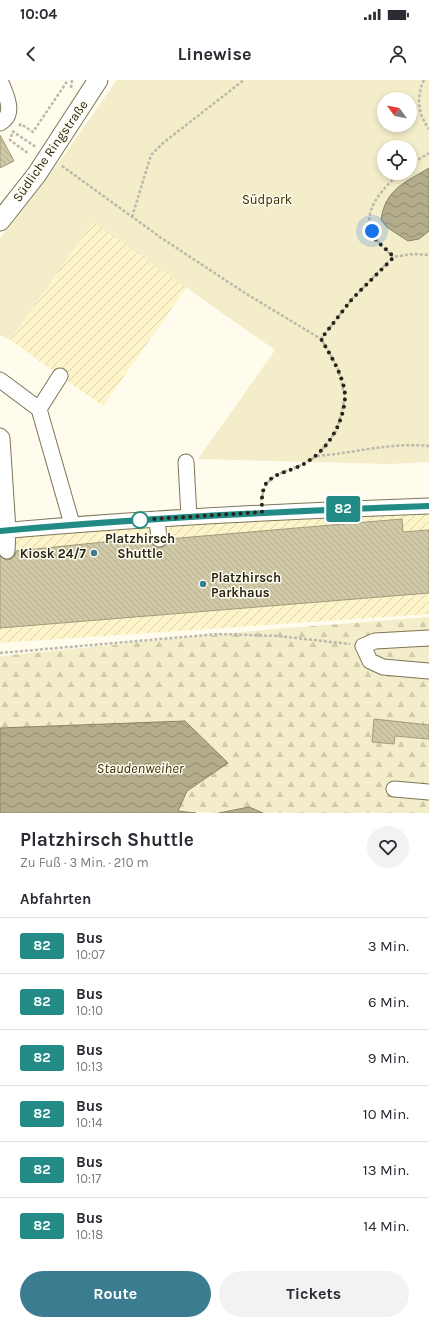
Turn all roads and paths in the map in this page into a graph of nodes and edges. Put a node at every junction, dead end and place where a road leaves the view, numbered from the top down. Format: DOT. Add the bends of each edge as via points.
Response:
graph roads {
  1 [pos="0,80"];
  2 [pos="68,80"];
  3 [pos="98,80"];
  4 [pos="244,80"];
  5 [pos="424,80"];
  6 [pos="0,123"];
  7 [pos="429,129"];
  8 [pos="15,134"];
  9 [pos="34,146"];
  10 [pos="429,152"];
  11 [pos="33,157"];
  12 [pos="417,160"];
  13 [pos="60,165"];
  14 [pos="394,180"];
  15 [pos="132,217"];
  16 [pos="0,221"];
  17 [pos="429,255"];
  18 [pos="394,257"];
  19 [pos="321,339"];
  20 [pos="60,376"];
  21 [pos="0,380"];
  22 [pos="39,409"];
  23 [pos="0,436"];
  24 [pos="429,446"];
  25 [pos="317,456"];
  26 [pos="186,462"];
  27 [pos="429,506"];
  28 [pos="262,512"];
  29 [pos="189,517"];
  30 [pos="157,519"];
  31 [pos="72,524"];
  32 [pos="4,530"];
  33 [pos="159,539"];
  34 [pos="6,552"];
  35 [pos="429,638"];
  36 [pos="363,646"];
  37 [pos="0,653"];
  38 [pos="429,671"];
  39 [pos="394,789"];
  40 [pos="429,792"];
  1 -- 6 [label="street" via="9,106 9,113"];
  2 -- 11 [label="path" via="34,132 21,124 12,132 10,140"];
  3 -- 16 [label="main road, Südliche Ringstraße" via="37,174"];
  4 -- 15 [label="path" via="151,155"];
  5 -- 7 [label="path" via="419,104 424,122"];
  8 -- 9 [label="path"];
  10 -- 12 [label="path"];
  13 -- 15 [label="path"];
  14 -- 18 [label="path" via="376,199 369,220 375,239"];
  15 -- 19 [label="path" via="245,293"];
  17 -- 18 [label="path"];
  18 -- 19 [label="path" via="352,299"];
  19 -- 25 [label="path" via="338,369 345,397 337,430"];
  20 -- 22 [label="street"];
  21 -- 22 [label="street"];
  22 -- 31 [label="street"];
  23 -- 32 [label="street"];
  24 -- 25 [label="path" via="384,446"];
  25 -- 28 [label="path" via="276,476 266,484 261,496"];
  26 -- 29 [label="street"];
  27 -- 28 [label="street"];
  28 -- 29 [label="street"];
  29 -- 30 [label="street"];
  30 -- 31 [label="street"];
  30 -- 33 [label="street"];
  31 -- 32 [label="street"];
  32 -- 34 [label="street"];
  35 -- 36 [label="street" via="375,641"];
  36 -- 37 [label="path" via="278,636 218,634"];
  36 -- 38 [label="street" via="370,660 383,667"];
  39 -- 40 [label="street"];
}
